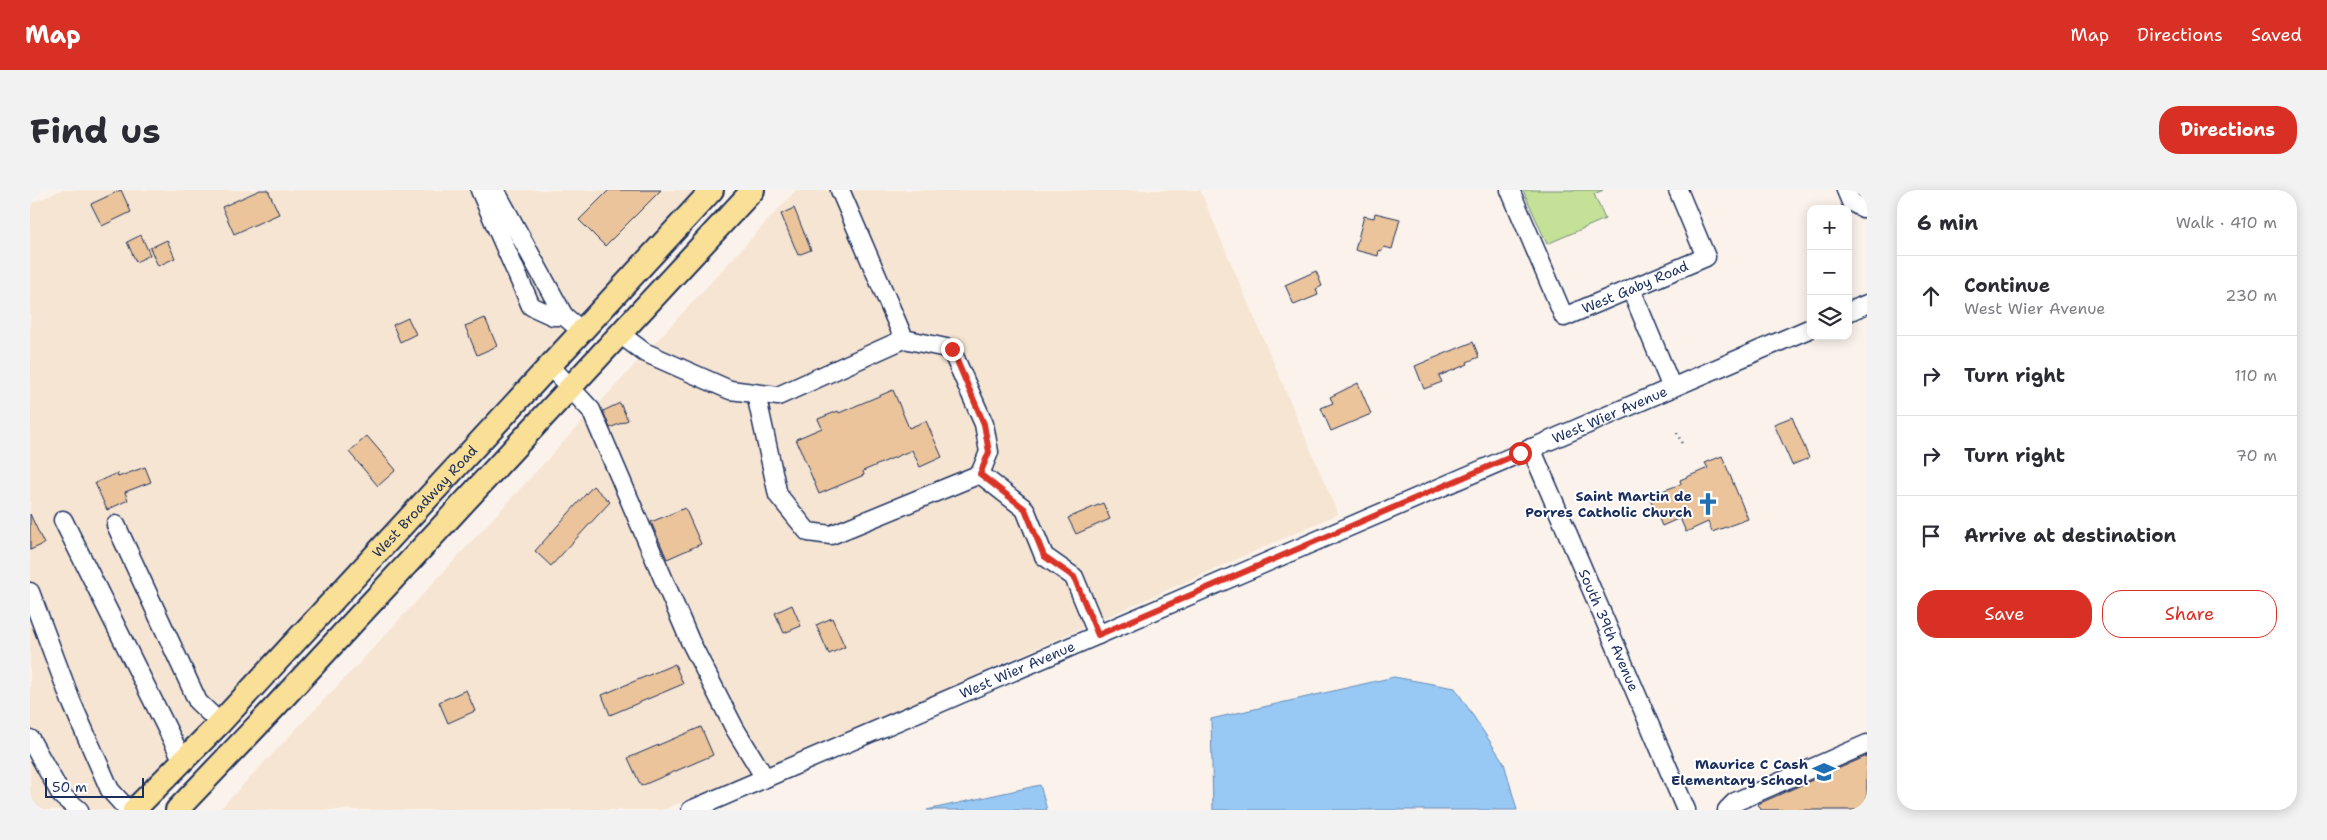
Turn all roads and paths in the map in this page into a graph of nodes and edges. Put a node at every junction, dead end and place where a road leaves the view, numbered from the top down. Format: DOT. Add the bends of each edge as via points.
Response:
graph roads {
  1 [pos="480,190"];
  2 [pos="495,190"];
  3 [pos="712,190"];
  4 [pos="753,190"];
  5 [pos="840,190"];
  6 [pos="1510,190"];
  7 [pos="1678,190"];
  8 [pos="1846,190"];
  9 [pos="1867,206"];
  10 [pos="1631,289"];
  11 [pos="1867,304"];
  12 [pos="1852,310"];
  13 [pos="564,316"];
  14 [pos="582,330"];
  15 [pos="1807,330"];
  16 [pos="620,334"];
  17 [pos="904,339"];
  18 [pos="550,366"];
  19 [pos="571,388"];
  20 [pos="1672,388"];
  21 [pos="756,394"];
  22 [pos="1677,433"];
  23 [pos="1683,446"];
  24 [pos="1531,448"];
  25 [pos="980,474"];
  26 [pos="62,520"];
  27 [pos="116,525"];
  28 [pos="30,592"];
  29 [pos="321,614"];
  30 [pos="342,635"];
  31 [pos="1098,635"];
  32 [pos="220,723"];
  33 [pos="30,739"];
  34 [pos="1867,744"];
  35 [pos="183,762"];
  36 [pos="765,778"];
  37 [pos="204,782"];
  38 [pos="79,810"];
  39 [pos="128,810"];
  40 [pos="134,810"];
  41 [pos="176,810"];
  42 [pos="691,810"];
  43 [pos="1686,810"];
  44 [pos="1727,810"];
  1 -- 13 [label="street" via="531,306 553,316"];
  2 -- 13 [label="street"];
  3 -- 14 [label="main road, West Broadway Road"];
  4 -- 16 [label="main road"];
  5 -- 17 [label="street"];
  6 -- 10 [label="street, West Gaby Road" via="1564,318"];
  7 -- 10 [label="street, West Gaby Road" via="1706,257"];
  8 -- 9 [label="street" via="1851,202 1863,208"];
  10 -- 20 [label="street"];
  11 -- 12 [label="street"];
  13 -- 14 [label="street"];
  14 -- 18 [label="main road, West Broadway Road"];
  15 -- 20 [label="street, West Wier Avenue"];
  16 -- 19 [label="main road"];
  16 -- 21 [label="street" via="644,352 730,390"];
  17 -- 21 [label="street" via="778,396"];
  17 -- 25 [label="street" via="952,349 984,424 989,452"];
  18 -- 19 [label="street"];
  18 -- 29 [label="main road, West Broadway Road"];
  19 -- 30 [label="main road"];
  19 -- 36 [label="street" via="591,410 690,641 735,729"];
  20 -- 24 [label="street, West Wier Avenue"];
  21 -- 25 [label="street" via="778,495 808,532 831,534"];
  22 -- 23 [label="path"];
  24 -- 31 [label="street, West Wier Avenue"];
  24 -- 43 [label="street, South 39th Avenue"];
  25 -- 31 [label="street" via="1025,509 1044,556 1074,577"];
  26 -- 35 [label="street"];
  27 -- 32 [label="street" via="198,702"];
  28 -- 39 [label="street" via="71,701 110,790"];
  29 -- 30 [label="main road"];
  29 -- 32 [label="main road, West Broadway Road"];
  30 -- 37 [label="main road"];
  31 -- 36 [label="street, West Wier Avenue"];
  32 -- 35 [label="main road, West Broadway Road"];
  33 -- 38 [label="street" via="62,796"];
  34 -- 44 [label="street" via="1735,802"];
  35 -- 37 [label="main road"];
  35 -- 40 [label="main road, West Broadway Road"];
  36 -- 42 [label="street, West Wier Avenue"];
  37 -- 41 [label="main road"];
}
